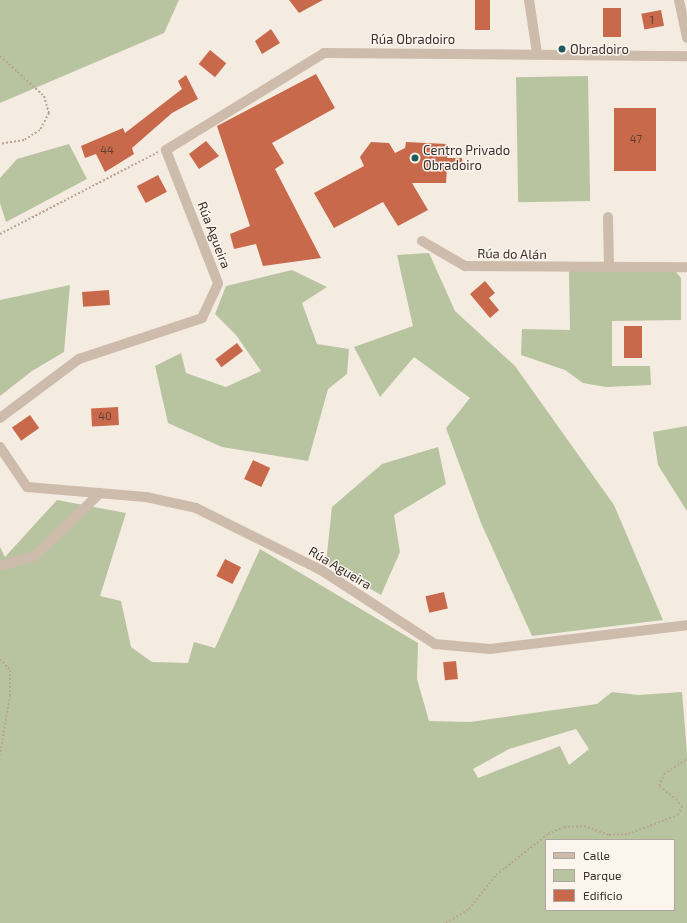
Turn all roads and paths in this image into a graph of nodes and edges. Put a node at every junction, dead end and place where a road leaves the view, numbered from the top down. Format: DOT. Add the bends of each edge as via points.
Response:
graph roads {
  1 [pos="529,0"];
  2 [pos="678,0"];
  3 [pos="687,38"];
  4 [pos="537,53"];
  5 [pos="0,56"];
  6 [pos="687,56"];
  7 [pos="0,144"];
  8 [pos="166,150"];
  9 [pos="608,216"];
  10 [pos="0,234"];
  11 [pos="422,241"];
  12 [pos="609,267"];
  13 [pos="687,267"];
  14 [pos="0,418"];
  15 [pos="0,447"];
  16 [pos="100,493"];
  17 [pos="0,566"];
  18 [pos="687,625"];
  19 [pos="0,659"];
  20 [pos="0,756"];
  21 [pos="687,759"];
  22 [pos="446,923"];
  1 -- 4 [label="street"];
  2 -- 3 [label="street"];
  4 -- 6 [label="street, Rúa Obradoiro"];
  4 -- 8 [label="street, Rúa Obradoiro" via="324,53"];
  5 -- 7 [label="path" via="44,96 49,113 40,130 24,140"];
  8 -- 10 [label="path" via="118,171"];
  8 -- 14 [label="street, Rúa Agueira" via="218,283 202,318 79,359"];
  9 -- 12 [label="street"];
  11 -- 12 [label="street, Rúa do Alán" via="465,266"];
  12 -- 13 [label="street, Rúa do Alán"];
  15 -- 16 [label="street, Rúa Agueira" via="27,487"];
  16 -- 17 [label="street" via="35,556 13,565"];
  16 -- 18 [label="street, Rúa Agueira" via="146,497 196,508 321,570 435,644 490,649"];
  19 -- 20 [label="path" via="10,670 10,695"];
  21 -- 22 [label="path" via="664,774 659,786 678,800 682,807 678,815 628,834 609,835 584,826 564,827 548,834 496,875 469,909"];
}
